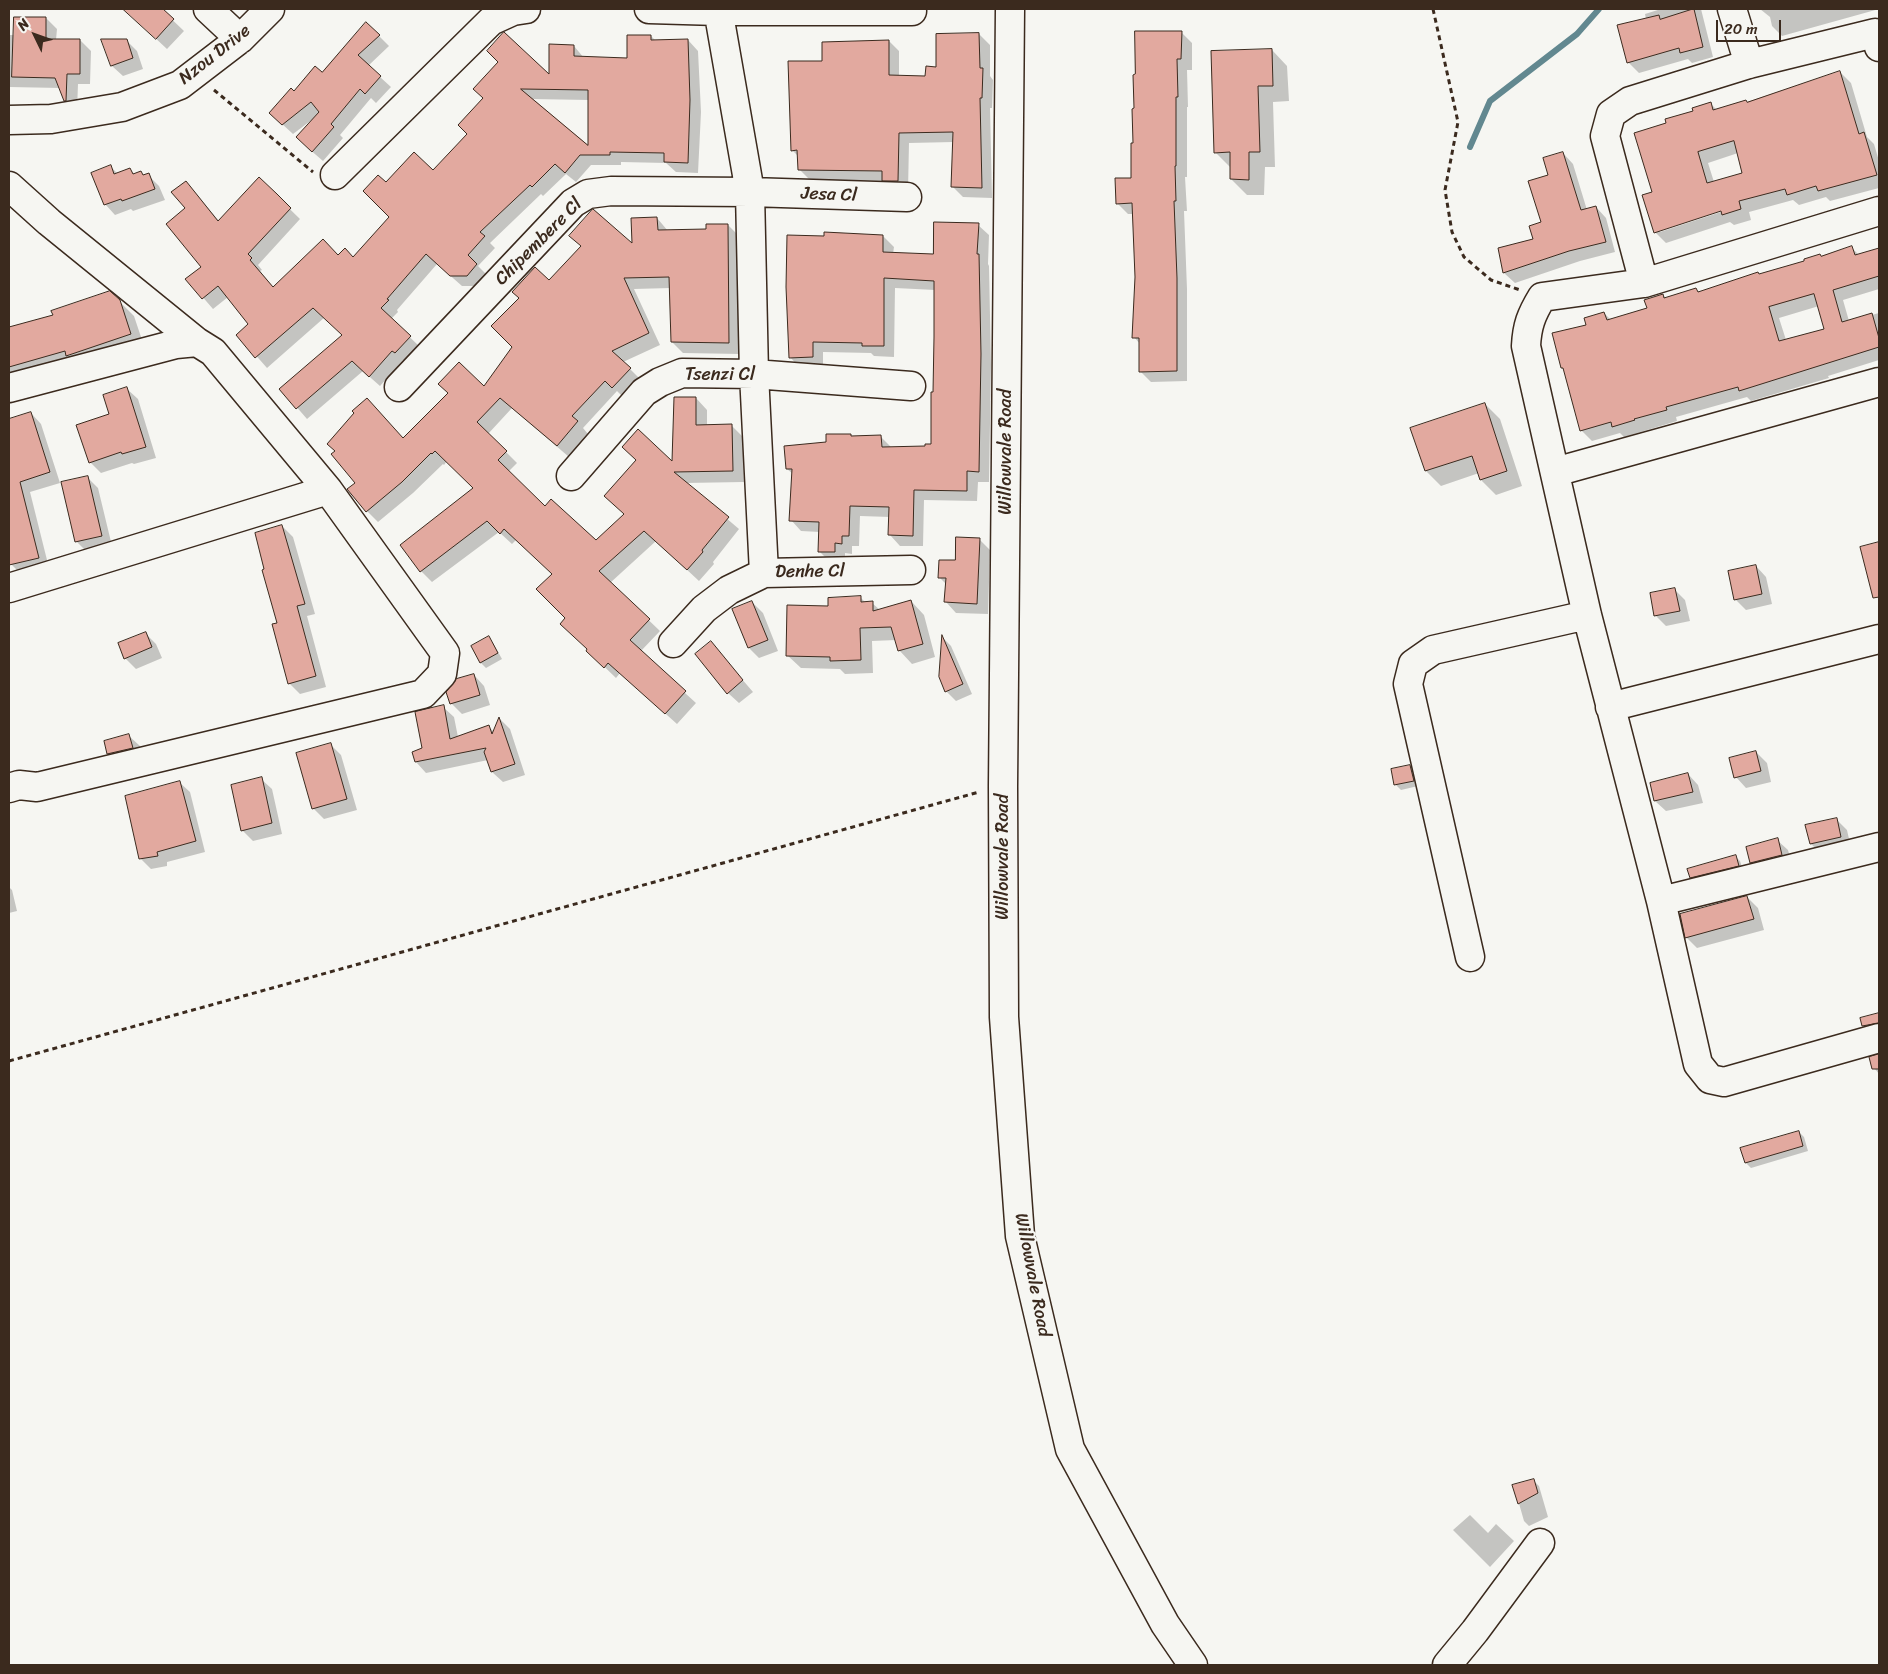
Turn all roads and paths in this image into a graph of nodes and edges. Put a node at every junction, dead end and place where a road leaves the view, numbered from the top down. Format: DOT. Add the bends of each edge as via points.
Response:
graph roads {
  1 [pos="208,9"];
  2 [pos="270,9"];
  3 [pos="526,9"];
  4 [pos="649,9"];
  5 [pos="1010,9"];
  6 [pos="1433,9"];
  7 [pos="1732,9"];
  8 [pos="718,10"];
  9 [pos="912,10"];
  10 [pos="240,38"];
  11 [pos="1879,47"];
  12 [pos="1749,64"];
  13 [pos="194,74"];
  14 [pos="9,124"];
  15 [pos="335,175"];
  16 [pos="9,186"];
  17 [pos="750,192"];
  18 [pos="907,197"];
  19 [pos="1879,211"];
  20 [pos="1644,283"];
  21 [pos="1542,297"];
  22 [pos="197,342"];
  23 [pos="754,374"];
  24 [pos="1879,382"];
  25 [pos="911,386"];
  26 [pos="9,388"];
  27 [pos="399,388"];
  28 [pos="1555,472"];
  29 [pos="570,476"];
  30 [pos="328,490"];
  31 [pos="911,570"];
  32 [pos="764,573"];
  33 [pos="9,588"];
  34 [pos="1587,615"];
  35 [pos="1879,639"];
  36 [pos="674,643"];
  37 [pos="1610,707"];
  38 [pos="12,781"];
  39 [pos="1003,786"];
  40 [pos="1879,847"];
  41 [pos="1661,901"];
  42 [pos="1470,957"];
  43 [pos="1879,1038"];
  44 [pos="9,1061"];
  45 [pos="1540,1543"];
  46 [pos="1193,1665"];
  47 [pos="1447,1665"];
  1 -- 10 [label="street"];
  2 -- 10 [label="street, Nzou Drive"];
  3 -- 15 [label="street" via="492,21"];
  4 -- 8 [label="street"];
  5 -- 39 [label="street, Willowvale Road"];
  6 -- 21 [label="path" via="1458,122 1445,190 1452,232 1464,257 1491,280"];
  7 -- 12 [label="street"];
  8 -- 9 [label="street"];
  8 -- 17 [label="street"];
  10 -- 13 [label="street, Nzou Drive"];
  11 -- 12 [label="street" via="1875,33"];
  12 -- 20 [label="street" via="1630,101 1611,114 1604,136"];
  13 -- 14 [label="street, Nzou Drive" via="180,85 122,107"];
  13 -- 15 [label="path" via="311,172"];
  16 -- 22 [label="street"];
  17 -- 18 [label="street, Jesa Cl"];
  17 -- 23 [label="street"];
  17 -- 27 [label="street, Chipembere Cl" via="611,191 588,194 572,203"];
  19 -- 20 [label="street"];
  20 -- 21 [label="street"];
  21 -- 28 [label="street" via="1527,329 1526,346"];
  22 -- 26 [label="street" via="176,344"];
  22 -- 30 [label="street" via="213,352"];
  23 -- 25 [label="street, Tsenzi Cl"];
  23 -- 29 [label="street, Tsenzi Cl" via="682,373 660,382 644,392"];
  23 -- 32 [label="street"];
  24 -- 28 [label="street"];
  28 -- 34 [label="street"];
  30 -- 33 [label="street"];
  30 -- 38 [label="street" via="445,654 442,674 423,694 36,787"];
  31 -- 32 [label="street, Denhe Cl"];
  32 -- 36 [label="street, Denhe Cl" via="729,590 704,609"];
  34 -- 37 [label="street"];
  34 -- 42 [label="street" via="1433,650 1413,664 1408,684"];
  35 -- 37 [label="street"];
  37 -- 41 [label="street"];
  39 -- 44 [label="path"];
  39 -- 46 [label="street, Willowvale Road" via="1004,1017 1020,1236 1070,1449 1165,1624"];
  40 -- 41 [label="street"];
  41 -- 43 [label="street" via="1698,1064 1710,1079 1724,1082"];
  45 -- 47 [label="street"];
}
